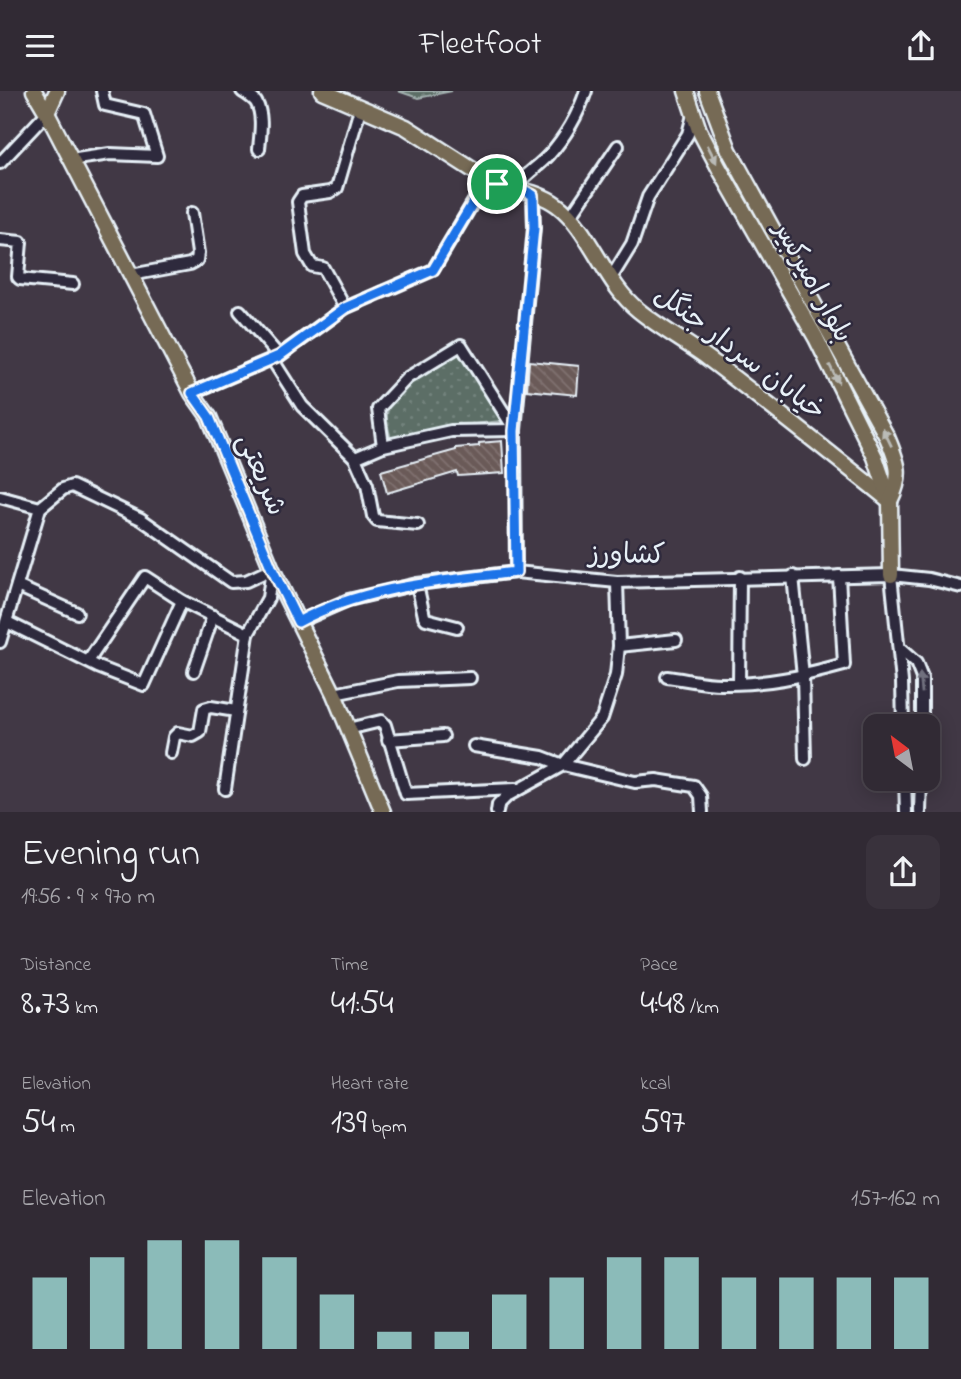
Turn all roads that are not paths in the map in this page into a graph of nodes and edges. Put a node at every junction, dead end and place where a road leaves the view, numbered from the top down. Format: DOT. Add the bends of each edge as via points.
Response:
graph roads {
  1 [pos="34,91"];
  2 [pos="57,91"];
  3 [pos="103,91"];
  4 [pos="242,91"];
  5 [pos="322,91"];
  6 [pos="586,91"];
  7 [pos="686,91"];
  8 [pos="707,91"];
  9 [pos="360,109"];
  10 [pos="47,113"];
  11 [pos="693,115"];
  12 [pos="618,146"];
  13 [pos="258,149"];
  14 [pos="70,160"];
  15 [pos="0,163"];
  16 [pos="487,179"];
  17 [pos="516,186"];
  18 [pos="533,195"];
  19 [pos="192,213"];
  20 [pos="570,216"];
  21 [pos="0,240"];
  22 [pos="131,275"];
  23 [pos="611,278"];
  24 [pos="73,284"];
  25 [pos="345,308"];
  26 [pos="240,311"];
  27 [pos="276,358"];
  28 [pos="192,393"];
  29 [pos="514,431"];
  30 [pos="383,446"];
  31 [pos="355,458"];
  32 [pos="0,497"];
  33 [pos="890,501"];
  34 [pos="40,508"];
  35 [pos="418,525"];
  36 [pos="272,569"];
  37 [pos="516,572"];
  38 [pos="891,575"];
  39 [pos="793,576"];
  40 [pos="839,576"];
  41 [pos="740,577"];
  42 [pos="617,582"];
  43 [pos="417,584"];
  44 [pos="17,586"];
  45 [pos="961,587"];
  46 [pos="182,601"];
  47 [pos="77,613"];
  48 [pos="213,616"];
  49 [pos="7,622"];
  50 [pos="298,622"];
  51 [pos="457,627"];
  52 [pos="248,634"];
  53 [pos="676,640"];
  54 [pos="0,642"];
  55 [pos="620,646"];
  56 [pos="899,649"];
  57 [pos="89,660"];
  58 [pos="194,671"];
  59 [pos="803,676"];
  60 [pos="667,677"];
  61 [pos="470,678"];
  62 [pos="739,683"];
  63 [pos="334,694"];
  64 [pos="236,711"];
  65 [pos="902,714"];
  66 [pos="922,714"];
  67 [pos="348,729"];
  68 [pos="443,736"];
  69 [pos="388,740"];
  70 [pos="474,746"];
  71 [pos="171,753"];
  72 [pos="805,759"];
  73 [pos="563,765"];
  74 [pos="225,789"];
  75 [pos="518,789"];
  76 [pos="905,791"];
  77 [pos="921,791"];
  78 [pos="383,812"];
  79 [pos="497,812"];
  80 [pos="702,812"];
  81 [pos="906,812"];
  82 [pos="920,812"];
  1 -- 10 [label="main road, شریعتی"];
  2 -- 10 [label="main road"];
  3 -- 14 [label="street" via="105,105 144,114 157,156"];
  4 -- 13 [label="street" via="258,108"];
  5 -- 9 [label="main road, خیابان سردار جنگل"];
  6 -- 17 [label="street" via="568,129"];
  7 -- 11 [label="main road, بلوار امیرکبیر"];
  33 -- 8 [label="main road, بلوار امیرکبیر, one-way" via="899,479 887,437 729,150"];
  9 -- 16 [label="main road, خیابان سردار جنگل" via="406,127"];
  9 -- 25 [label="street" via="337,188 302,196 298,202 305,254 313,266 323,268"];
  10 -- 14 [label="main road, شریعتی"];
  10 -- 15 [label="street"];
  11 -- 23 [label="street" via="688,134 648,197 632,244"];
  11 -- 33 [label="main road, بلوار امیرکبیر, one-way" via="816,338 875,457"];
  12 -- 20 [label="street"];
  14 -- 22 [label="main road, شریعتی"];
  16 -- 17 [label="main road, خیابان سردار جنگل"];
  16 -- 25 [label="street" via="433,270"];
  17 -- 18 [label="main road, خیابان سردار جنگل"];
  18 -- 20 [label="main road, خیابان سردار جنگل"];
  18 -- 29 [label="street" via="534,228"];
  19 -- 22 [label="street" via="197,260"];
  20 -- 23 [label="main road, خیابان سردار جنگل"];
  21 -- 24 [label="street" via="21,242 20,279"];
  22 -- 28 [label="main road, شریعتی"];
  23 -- 33 [label="main road, خیابان سردار جنگل" via="636,309"];
  25 -- 27 [label="street"];
  26 -- 27 [label="street"];
  27 -- 28 [label="street"];
  27 -- 31 [label="street" via="302,406"];
  28 -- 36 [label="main road, شریعتی" via="209,417"];
  29 -- 30 [label="street" via="451,431"];
  29 -- 30 [label="street" via="461,345 407,378 379,409"];
  29 -- 37 [label="street"];
  30 -- 31 [label="street"];
  31 -- 35 [label="street" via="377,521"];
  32 -- 34 [label="street"];
  33 -- 38 [label="main road, بلوار امیرکبیر"];
  34 -- 36 [label="street" via="72,486 141,519 231,582 246,581"];
  34 -- 44 [label="street"];
  36 -- 50 [label="main road, شریعتی"];
  36 -- 52 [label="street" via="268,598"];
  37 -- 42 [label="street, کشاورز"];
  37 -- 43 [label="street, کشاورز"];
  38 -- 40 [label="street, کشاورز"];
  38 -- 45 [label="street, کشاورز"];
  38 -- 56 [label="street"];
  39 -- 40 [label="street, کشاورز"];
  39 -- 41 [label="street, کشاورز"];
  39 -- 59 [label="street"];
  40 -- 59 [label="street" via="844,665"];
  41 -- 42 [label="street, کشاورز"];
  41 -- 62 [label="street"];
  42 -- 55 [label="street"];
  43 -- 50 [label="street, کشاورز" via="348,600"];
  43 -- 51 [label="street" via="426,619"];
  44 -- 47 [label="street"];
  44 -- 49 [label="street"];
  46 -- 48 [label="street"];
  46 -- 57 [label="street" via="142,577"];
  46 -- 57 [label="street" via="145,685"];
  48 -- 52 [label="street"];
  48 -- 58 [label="street"];
  49 -- 54 [label="street"];
  49 -- 57 [label="street"];
  50 -- 63 [label="main road, شریعتی"];
  52 -- 64 [label="street"];
  53 -- 55 [label="street"];
  55 -- 73 [label="street" via="617,674 602,718"];
  56 -- 65 [label="street"];
  66 -- 56 [label="street, one-way" via="922,678 916,663"];
  59 -- 62 [label="street"];
  59 -- 72 [label="street"];
  60 -- 62 [label="street"];
  61 -- 63 [label="street" via="398,681"];
  63 -- 67 [label="main road, شریعتی"];
  64 -- 71 [label="street" via="204,709 200,732 193,736 178,733"];
  64 -- 74 [label="street"];
  67 -- 69 [label="street" via="381,720"];
  67 -- 78 [label="main road, شریعتی"];
  68 -- 69 [label="street"];
  69 -- 75 [label="street" via="406,794"];
  70 -- 73 [label="street"];
  73 -- 75 [label="street"];
  73 -- 80 [label="street" via="635,782 694,786 701,796"];
  75 -- 79 [label="street" via="498,805"];
  76 -- 81 [label="street"];
  77 -- 82 [label="street"];
}
